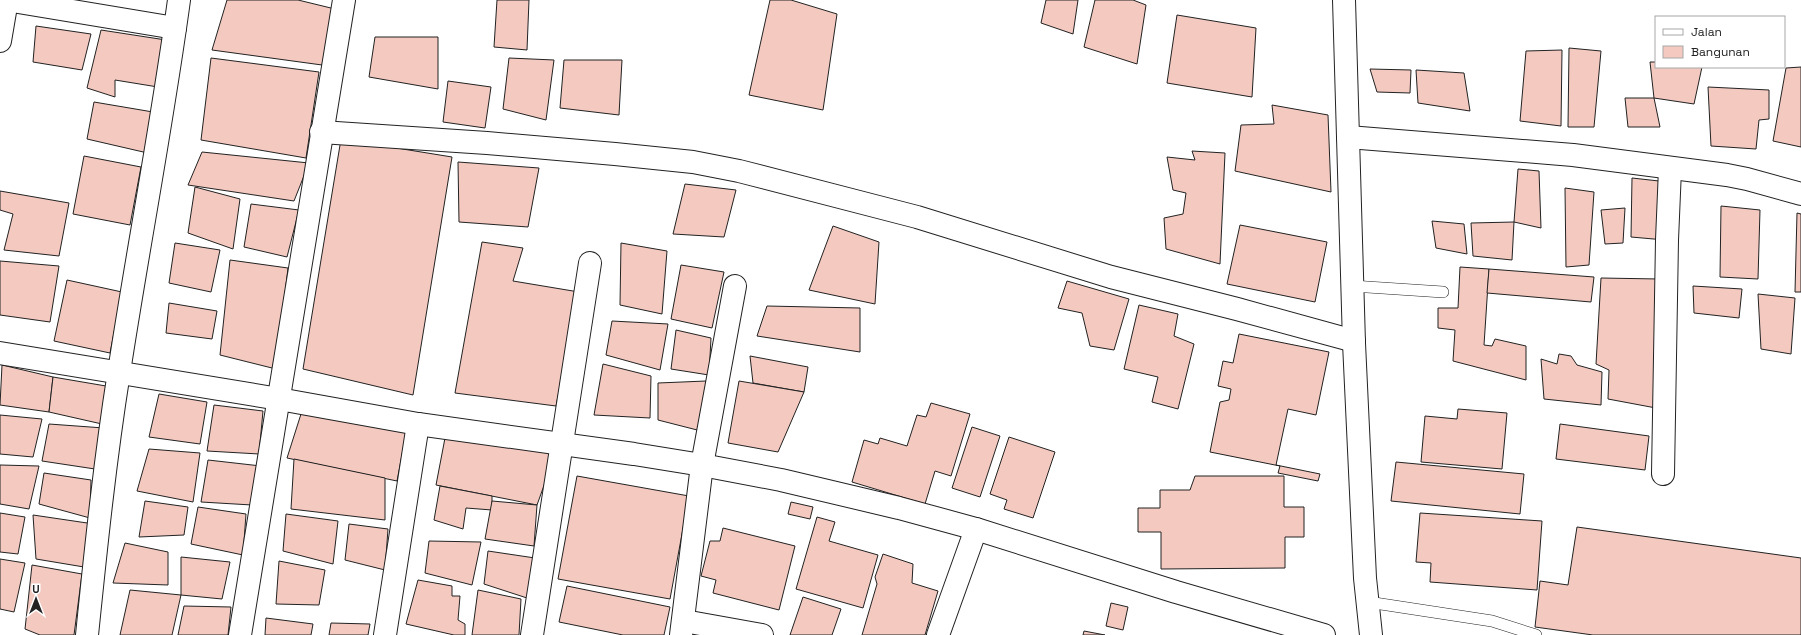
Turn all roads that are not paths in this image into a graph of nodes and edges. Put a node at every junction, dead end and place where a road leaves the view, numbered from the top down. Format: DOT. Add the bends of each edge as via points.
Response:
graph roads {
  1 [pos="7,0"];
  2 [pos="179,0"];
  3 [pos="344,0"];
  4 [pos="1344,0"];
  5 [pos="175,28"];
  6 [pos="0,41"];
  7 [pos="321,132"];
  8 [pos="1348,137"];
  9 [pos="1670,169"];
  10 [pos="1801,194"];
  11 [pos="590,263"];
  12 [pos="735,286"];
  13 [pos="1352,286"];
  14 [pos="1443,292"];
  15 [pos="1354,341"];
  16 [pos="0,353"];
  17 [pos="118,373"];
  18 [pos="279,399"];
  19 [pos="418,424"];
  20 [pos="561,444"];
  21 [pos="702,465"];
  22 [pos="1663,474"];
  23 [pos="976,529"];
  24 [pos="1368,602"];
  25 [pos="682,628"];
  26 [pos="87,635"];
  27 [pos="240,635"];
  28 [pos="385,635"];
  29 [pos="532,635"];
  30 [pos="762,635"];
  31 [pos="938,635"];
  32 [pos="1324,635"];
  33 [pos="1371,635"];
  34 [pos="1536,635"];
  1 -- 5 [label="main road"];
  1 -- 6 [label="main road"];
  2 -- 5 [label="main road"];
  3 -- 7 [label="main road"];
  4 -- 8 [label="main road"];
  5 -- 17 [label="main road"];
  7 -- 15 [label="main road" via="487,143 694,162 917,217 1111,277"];
  7 -- 18 [label="main road"];
  8 -- 9 [label="main road" via="1573,155"];
  8 -- 13 [label="main road"];
  9 -- 10 [label="main road" via="1734,176"];
  9 -- 22 [label="main road"];
  11 -- 20 [label="main road"];
  12 -- 21 [label="main road"];
  13 -- 14 [label="lane"];
  13 -- 15 [label="main road"];
  15 -- 24 [label="main road"];
  16 -- 17 [label="main road"];
  17 -- 18 [label="main road"];
  17 -- 26 [label="main road" via="102,488"];
  18 -- 19 [label="main road"];
  18 -- 27 [label="main road"];
  19 -- 20 [label="main road"];
  19 -- 28 [label="main road"];
  20 -- 21 [label="main road"];
  20 -- 29 [label="main road"];
  21 -- 23 [label="main road" via="812,487"];
  21 -- 25 [label="main road"];
  23 -- 31 [label="main road"];
  23 -- 32 [label="main road"];
  24 -- 33 [label="main road"];
  24 -- 34 [label="lane" via="1492,621"];
  25 -- 30 [label="main road"];
}
